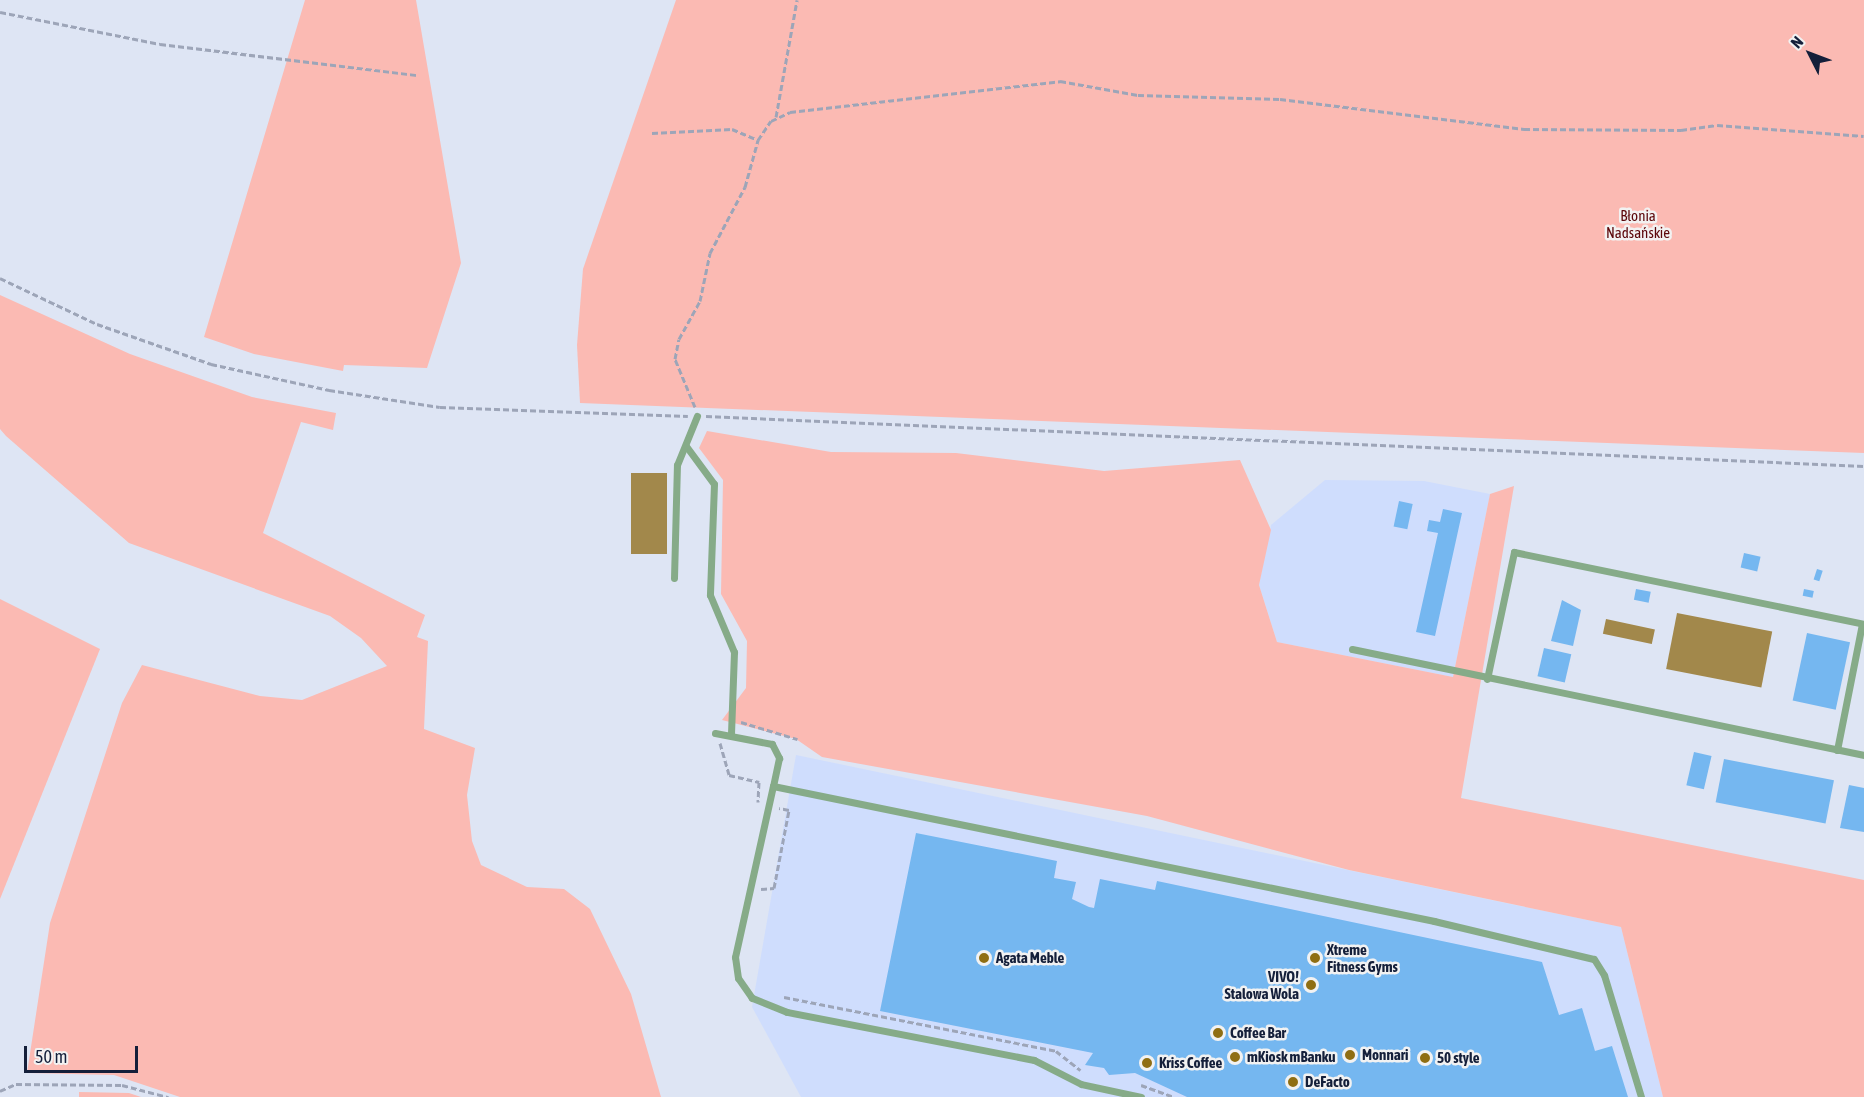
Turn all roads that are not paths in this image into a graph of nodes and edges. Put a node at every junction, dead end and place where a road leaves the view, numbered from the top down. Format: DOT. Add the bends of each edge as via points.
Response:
graph roads {
  1 [pos="697,416"];
  2 [pos="686,446"];
  3 [pos="674,578"];
  4 [pos="1863,624"];
  5 [pos="1352,649"];
  6 [pos="1487,679"];
  7 [pos="717,733"];
  8 [pos="731,734"];
  9 [pos="1837,750"];
  10 [pos="1864,755"];
  11 [pos="773,786"];
  12 [pos="1141,1097"];
  13 [pos="1641,1097"];
  1 -- 2 [label="lane"];
  2 -- 3 [label="lane" via="677,465"];
  2 -- 8 [label="lane" via="714,484 710,595 734,652"];
  4 -- 6 [label="lane" via="1514,552"];
  4 -- 9 [label="lane"];
  5 -- 6 [label="lane"];
  6 -- 9 [label="lane"];
  7 -- 8 [label="lane"];
  8 -- 11 [label="lane" via="775,747 779,764"];
  9 -- 10 [label="lane"];
  11 -- 12 [label="lane" via="735,957 738,978 752,998 787,1012 1034,1060 1081,1084"];
  11 -- 13 [label="lane" via="1434,921 1594,959 1604,975"];
}
